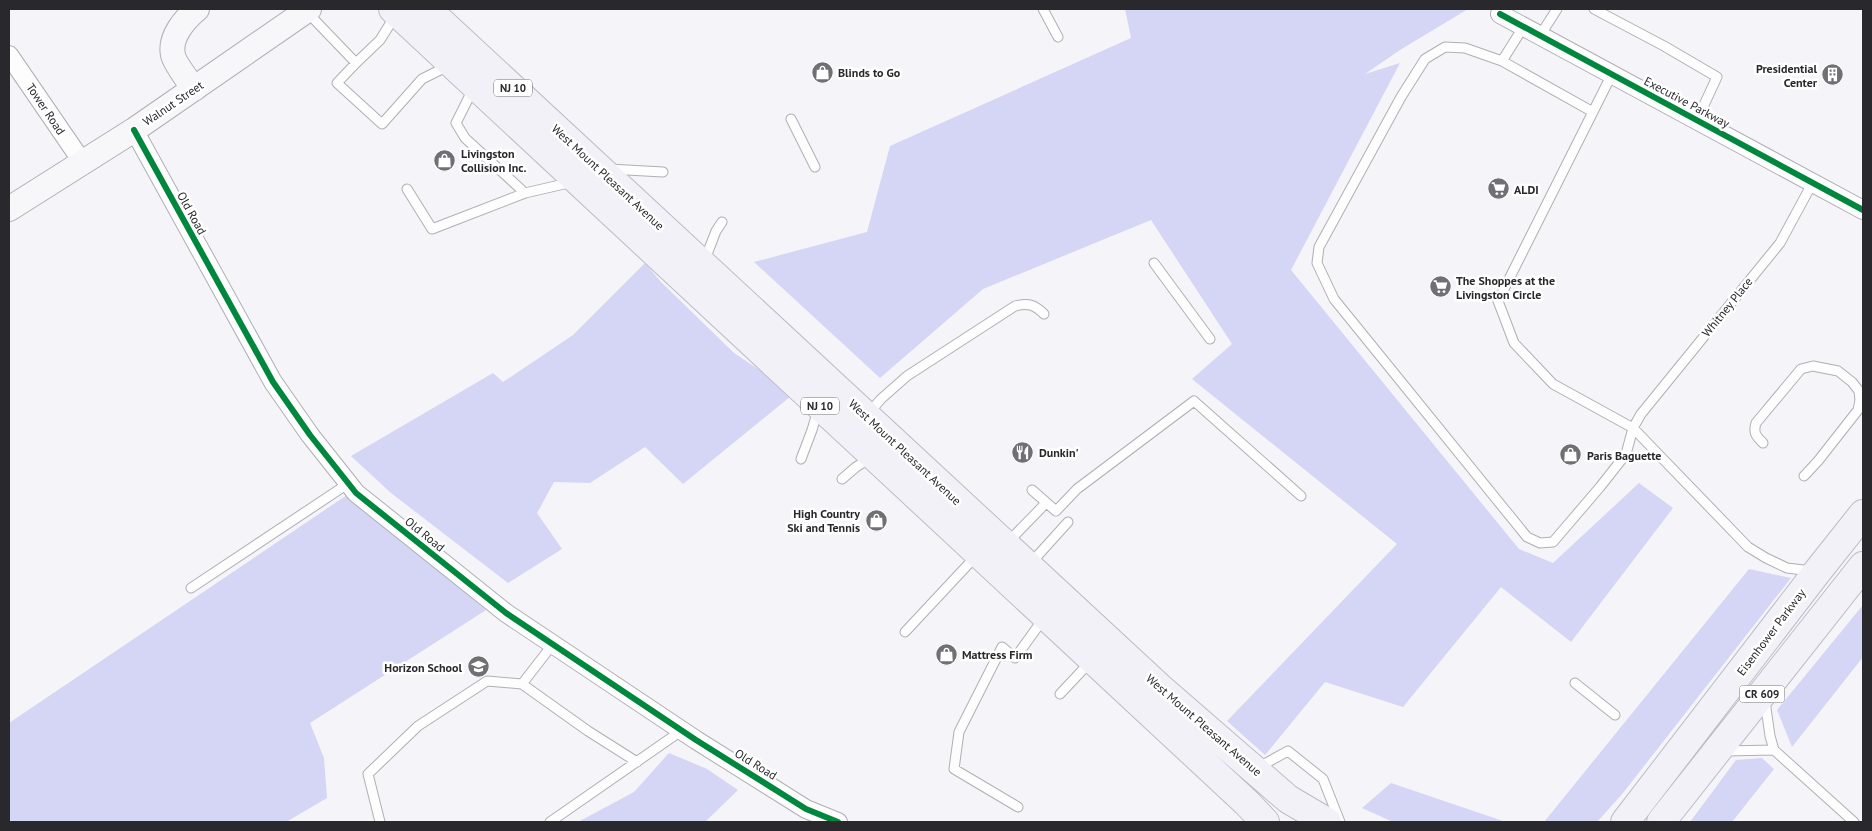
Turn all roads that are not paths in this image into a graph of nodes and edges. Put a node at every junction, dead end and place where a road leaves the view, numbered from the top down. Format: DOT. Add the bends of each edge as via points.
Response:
graph roads {
  1 [pos="197,9"];
  2 [pos="427,9"];
  3 [pos="1043,9"];
  4 [pos="1557,9"];
  5 [pos="1594,9"];
  6 [pos="307,10"];
  7 [pos="395,11"];
  8 [pos="1500,14"];
  9 [pos="1524,26"];
  10 [pos="1541,34"];
  11 [pos="1058,37"];
  12 [pos="9,55"];
  13 [pos="1502,61"];
  14 [pos="356,64"];
  15 [pos="454,64"];
  16 [pos="1612,74"];
  17 [pos="475,84"];
  18 [pos="194,88"];
  19 [pos="1593,112"];
  20 [pos="791,118"];
  21 [pos="1697,120"];
  22 [pos="134,130"];
  23 [pos="83,163"];
  24 [pos="815,167"];
  25 [pos="663,172"];
  26 [pos="588,174"];
  27 [pos="1813,182"];
  28 [pos="407,189"];
  29 [pos="525,193"];
  30 [pos="9,209"];
  31 [pos="1863,210"];
  32 [pos="722,222"];
  33 [pos="1154,263"];
  34 [pos="703,264"];
  35 [pos="1044,314"];
  36 [pos="1210,339"];
  37 [pos="819,405"];
  38 [pos="866,416"];
  39 [pos="1633,428"];
  40 [pos="1763,443"];
  41 [pos="874,456"];
  42 [pos="801,459"];
  43 [pos="1804,476"];
  44 [pos="842,479"];
  45 [pos="349,483"];
  46 [pos="1032,490"];
  47 [pos="1301,496"];
  48 [pos="1046,503"];
  49 [pos="1863,514"];
  50 [pos="1068,522"];
  51 [pos="1006,545"];
  52 [pos="978,554"];
  53 [pos="1028,566"];
  54 [pos="1863,566"];
  55 [pos="1817,572"];
  56 [pos="191,588"];
  57 [pos="1045,616"];
  58 [pos="905,632"];
  59 [pos="553,644"];
  60 [pos="1092,660"];
  61 [pos="1575,682"];
  62 [pos="522,684"];
  63 [pos="1764,690"];
  64 [pos="1060,694"];
  65 [pos="1615,715"];
  66 [pos="682,731"];
  67 [pos="1774,750"];
  68 [pos="1716,751"];
  69 [pos="637,762"];
  70 [pos="1253,769"];
  71 [pos="1018,807"];
  72 [pos="380,822"];
  73 [pos="550,822"];
  74 [pos="838,822"];
  75 [pos="1265,822"];
  76 [pos="1327,822"];
  77 [pos="1340,822"];
  78 [pos="1625,822"];
  79 [pos="1661,822"];
  80 [pos="1854,822"];
  1 -- 18 [label="street" via="186,19 174,39 173,56"];
  2 -- 26 [label="main road, West Mount Pleasant Avenue / NJ 10"];
  3 -- 11 [label="lane"];
  4 -- 10 [label="lane"];
  5 -- 21 [label="lane" via="1717,77"];
  6 -- 14 [label="lane"];
  6 -- 18 [label="street, Walnut Street"];
  7 -- 14 [label="lane" via="380,40"];
  7 -- 15 [label="main road, West Mount Pleasant Avenue / NJ 10"];
  8 -- 9 [label="street, Executive Parkway"];
  9 -- 10 [label="street, Executive Parkway"];
  9 -- 13 [label="lane"];
  10 -- 16 [label="street, Executive Parkway"];
  12 -- 23 [label="street, Tower Road"];
  13 -- 19 [label="lane, Whitney Place"];
  13 -- 39 [label="lane, Whitney Place" via="1465,48 1445,47 1426,59 1401,97 1320,247 1317,263 1334,299 1528,536 1540,543 1553,542 1600,488 1626,454"];
  14 -- 15 [label="lane" via="337,83 382,124 422,79"];
  15 -- 17 [label="main road, West Mount Pleasant Avenue / NJ 10"];
  16 -- 19 [label="lane"];
  16 -- 21 [label="street, Executive Parkway"];
  17 -- 26 [label="main road, West Mount Pleasant Avenue / NJ 10"];
  17 -- 29 [label="lane" via="456,123 465,138"];
  18 -- 22 [label="street, Walnut Street"];
  19 -- 39 [label="lane" via="1498,301 1514,343 1553,384"];
  20 -- 24 [label="lane"];
  21 -- 27 [label="street, Executive Parkway"];
  22 -- 23 [label="street, Walnut Street"];
  22 -- 45 [label="street, Old Road" via="273,382"];
  23 -- 30 [label="street, Walnut Street"];
  25 -- 26 [label="lane"];
  26 -- 29 [label="lane"];
  26 -- 34 [label="main road, West Mount Pleasant Avenue / NJ 10"];
  26 -- 37 [label="main road, West Mount Pleasant Avenue / NJ 10"];
  27 -- 31 [label="street, Executive Parkway"];
  27 -- 39 [label="lane, Whitney Place" via="1780,243 1656,395"];
  28 -- 29 [label="lane" via="432,229"];
  32 -- 34 [label="lane"];
  33 -- 36 [label="lane"];
  34 -- 38 [label="main road, West Mount Pleasant Avenue / NJ 10"];
  35 -- 38 [label="lane" via="1036,306 1014,306 907,376"];
  37 -- 41 [label="main road, West Mount Pleasant Avenue / NJ 10"];
  37 -- 42 [label="lane"];
  38 -- 51 [label="main road, West Mount Pleasant Avenue / NJ 10"];
  39 -- 55 [label="lane" via="1748,546 1787,568"];
  40 -- 43 [label="lane" via="1755,436 1756,423 1801,369 1813,366 1838,371 1852,382 1859,391 1858,410"];
  41 -- 44 [label="lane"];
  41 -- 52 [label="main road, West Mount Pleasant Avenue / NJ 10"];
  45 -- 56 [label="lane"];
  45 -- 59 [label="street, Old Road" via="356,493 506,613"];
  46 -- 48 [label="lane"];
  47 -- 48 [label="lane" via="1194,401 1076,489 1056,511"];
  48 -- 51 [label="lane"];
  49 -- 55 [label="main road, Eisenhower Parkway / CR 609"];
  50 -- 53 [label="lane"];
  51 -- 53 [label="main road, West Mount Pleasant Avenue / NJ 10"];
  52 -- 57 [label="main road, West Mount Pleasant Avenue / NJ 10"];
  52 -- 58 [label="lane"];
  53 -- 70 [label="main road, West Mount Pleasant Avenue / NJ 10"];
  54 -- 63 [label="main road, CR 609"];
  55 -- 78 [label="main road, Eisenhower Parkway / CR 609"];
  57 -- 60 [label="main road, West Mount Pleasant Avenue / NJ 10"];
  57 -- 71 [label="lane" via="1015,658 1002,648 959,732 954,769"];
  59 -- 62 [label="lane"];
  59 -- 66 [label="street, Old Road"];
  60 -- 64 [label="lane"];
  60 -- 75 [label="main road, West Mount Pleasant Avenue / NJ 10"];
  61 -- 65 [label="lane"];
  62 -- 69 [label="lane"];
  62 -- 72 [label="lane" via="487,681 418,726 368,774"];
  63 -- 67 [label="lane"];
  63 -- 68 [label="main road, CR 609"];
  66 -- 69 [label="lane"];
  66 -- 74 [label="street, Old Road" via="806,809"];
  67 -- 68 [label="lane"];
  67 -- 80 [label="lane"];
  68 -- 79 [label="main road, CR 609"];
  69 -- 73 [label="lane"];
  70 -- 76 [label="main road, West Mount Pleasant Avenue / NJ 10" via="1288,799"];
  70 -- 77 [label="lane" via="1288,751 1323,779"];
}
